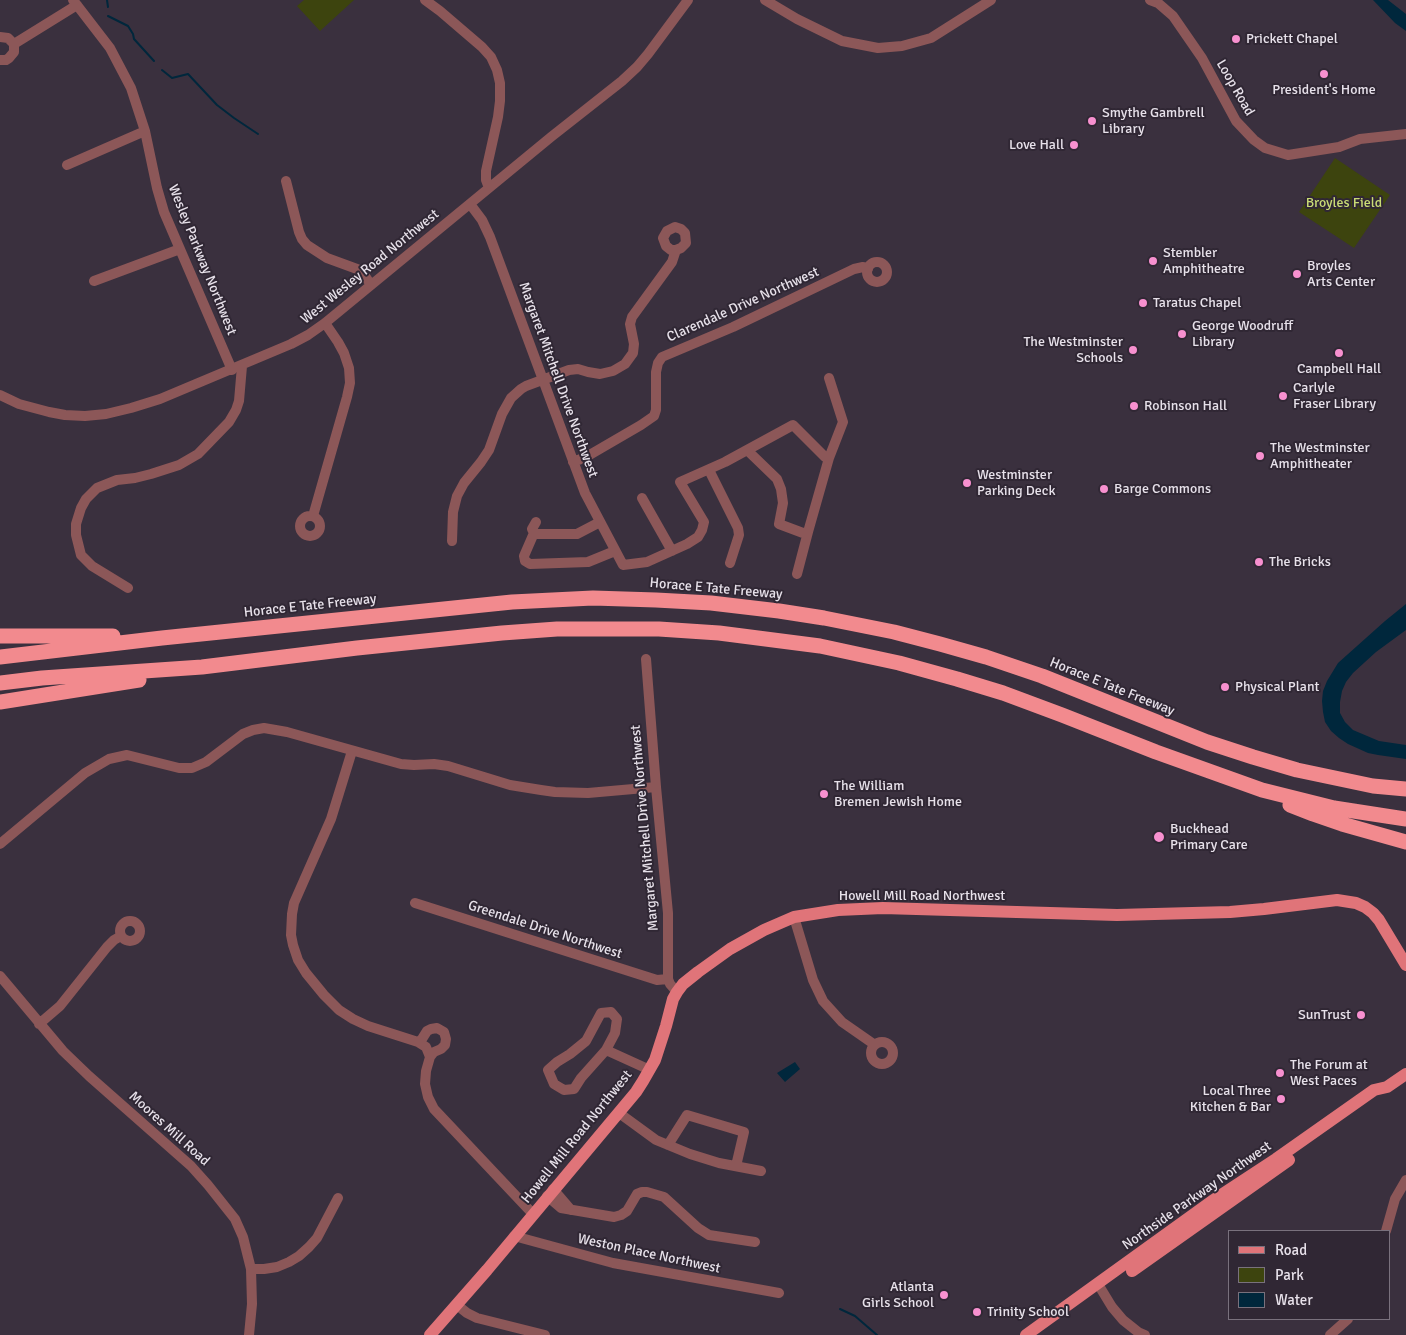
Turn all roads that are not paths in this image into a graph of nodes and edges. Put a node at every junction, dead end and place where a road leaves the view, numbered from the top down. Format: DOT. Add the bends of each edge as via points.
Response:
graph roads {
  1 [pos="425,0"];
  2 [pos="688,0"];
  3 [pos="765,0"];
  4 [pos="991,0"];
  5 [pos="1150,0"];
  6 [pos="75,2"];
  7 [pos="0,38"];
  8 [pos="14,44"];
  9 [pos="0,60"];
  10 [pos="146,131"];
  11 [pos="1406,134"];
  12 [pos="67,165"];
  13 [pos="286,180"];
  14 [pos="489,188"];
  15 [pos="470,204"];
  16 [pos="180,248"];
  17 [pos="676,250"];
  18 [pos="868,268"];
  19 [pos="94,281"];
  20 [pos="372,285"];
  21 [pos="325,323"];
  22 [pos="242,366"];
  23 [pos="232,370"];
  24 [pos="829,378"];
  25 [pos="544,380"];
  26 [pos="0,394"];
  27 [pos="747,450"];
  28 [pos="829,458"];
  29 [pos="573,462"];
  30 [pos="709,470"];
  31 [pos="642,498"];
  32 [pos="313,516"];
  33 [pos="600,522"];
  34 [pos="808,532"];
  35 [pos="452,541"];
  36 [pos="616,551"];
  37 [pos="672,551"];
  38 [pos="730,563"];
  39 [pos="797,574"];
  40 [pos="128,588"];
  41 [pos="0,636"];
  42 [pos="162,638"];
  43 [pos="0,657"];
  44 [pos="646,659"];
  45 [pos="202,667"];
  46 [pos="0,683"];
  47 [pos="0,702"];
  48 [pos="352,751"];
  49 [pos="656,787"];
  50 [pos="1406,789"];
  51 [pos="1262,790"];
  52 [pos="1406,819"];
  53 [pos="1406,842"];
  54 [pos="0,844"];
  55 [pos="415,903"];
  56 [pos="794,917"];
  57 [pos="121,936"];
  58 [pos="1406,965"];
  59 [pos="0,976"];
  60 [pos="668,979"];
  61 [pos="677,992"];
  62 [pos="40,1024"];
  63 [pos="418,1042"];
  64 [pos="874,1045"];
  65 [pos="606,1050"];
  66 [pos="430,1057"];
  67 [pos="650,1070"];
  68 [pos="1406,1074"];
  69 [pos="619,1113"];
  70 [pos="668,1145"];
  71 [pos="736,1166"];
  72 [pos="761,1171"];
  73 [pos="1406,1180"];
  74 [pos="550,1193"];
  75 [pos="338,1198"];
  76 [pos="533,1214"];
  77 [pos="1386,1230"];
  78 [pos="514,1236"];
  79 [pos="755,1242"];
  80 [pos="251,1269"];
  81 [pos="1100,1288"];
  82 [pos="779,1293"];
  83 [pos="457,1305"];
  84 [pos="1347,1320"];
  85 [pos="249,1335"];
  86 [pos="430,1335"];
  87 [pos="545,1335"];
  88 [pos="1026,1335"];
  89 [pos="1040,1335"];
  90 [pos="1145,1335"];
  91 [pos="1330,1335"];
  1 -- 14 [label="street" via="482,47 497,70 500,100 486,171"];
  2 -- 14 [label="street, West Wesley Road Northwest" via="638,66"];
  3 -- 4 [label="street" via="842,40 878,48 931,38"];
  5 -- 11 [label="street, Loop Road" via="1173,16 1202,58 1236,121 1265,148 1288,155"];
  6 -- 8 [label="street"];
  6 -- 10 [label="street, Wesley Parkway Northwest" via="122,68"];
  7 -- 8 [label="street" via="8,38"];
  8 -- 9 [label="street" via="12,56"];
  10 -- 12 [label="street"];
  10 -- 16 [label="street, Wesley Parkway Northwest" via="164,212"];
  13 -- 20 [label="street" via="302,239 327,258 357,269"];
  14 -- 15 [label="street, West Wesley Road Northwest"];
  15 -- 20 [label="street, West Wesley Road Northwest"];
  15 -- 25 [label="street, Margaret Mitchell Drive Northwest" via="490,237"];
  16 -- 19 [label="street"];
  16 -- 23 [label="street, Wesley Parkway Northwest"];
  17 -- 25 [label="street" via="672,262 632,317 633,353 625,364 600,374 578,369"];
  18 -- 29 [label="street, Clarendale Drive Northwest" via="854,269 662,357 656,372 654,416"];
  20 -- 21 [label="street, West Wesley Road Northwest"];
  21 -- 22 [label="street, West Wesley Road Northwest" via="291,344"];
  21 -- 32 [label="street" via="344,353 350,383"];
  22 -- 23 [label="street, West Wesley Road Northwest"];
  22 -- 40 [label="street" via="236,410 198,454 179,465 97,488 81,508 76,524 80,555"];
  23 -- 26 [label="street, West Wesley Road Northwest" via="160,399 106,414 85,416 48,412 19,404"];
  24 -- 28 [label="street" via="843,422"];
  25 -- 29 [label="street, Margaret Mitchell Drive Northwest"];
  25 -- 35 [label="street" via="520,389 505,406 488,450 457,496"];
  27 -- 28 [label="street" via="793,425"];
  27 -- 30 [label="street"];
  27 -- 34 [label="street" via="777,479 783,503 779,524"];
  28 -- 34 [label="street"];
  29 -- 33 [label="street, Margaret Mitchell Drive Northwest"];
  30 -- 37 [label="street" via="680,482 704,522 698,537"];
  30 -- 38 [label="street" via="738,528 739,535"];
  31 -- 37 [label="street"];
  33 -- 36 [label="street, Margaret Mitchell Drive Northwest"];
  33 -- 36 [label="street" via="578,534 542,534 535,528 524,561 530,564 588,562"];
  34 -- 39 [label="street"];
  36 -- 37 [label="street, Margaret Mitchell Drive Northwest" via="623,564 647,562"];
  41 -- 42 [label="highway"];
  42 -- 43 [label="highway, Horace E Tate Freeway"];
  42 -- 50 [label="highway, Horace E Tate Freeway" via="537,600 656,600 779,610 877,628 986,657 1207,742 1297,770 1374,786"];
  44 -- 49 [label="street, Margaret Mitchell Drive Northwest"];
  45 -- 46 [label="highway"];
  45 -- 47 [label="highway"];
  45 -- 51 [label="highway" via="557,629 659,629 728,634 820,646 957,679 1037,705"];
  48 -- 49 [label="street" via="401,764 448,766 510,785 555,792 588,793"];
  48 -- 54 [label="street" via="264,728 242,734 206,762 192,768 127,756 108,759 85,772"];
  48 -- 63 [label="street" via="331,819 294,903 293,945 306,973 339,1010 368,1026"];
  49 -- 60 [label="street, Margaret Mitchell Drive Northwest" via="668,913"];
  51 -- 52 [label="highway" via="1334,808"];
  51 -- 53 [label="highway" via="1313,814"];
  55 -- 60 [label="street, Greendale Drive Northwest" via="657,980"];
  56 -- 58 [label="main road, Howell Mill Road Northwest" via="838,910 884,908 1117,915 1264,909 1337,900 1356,903 1373,913"];
  56 -- 61 [label="main road, Howell Mill Road Northwest" via="730,949"];
  56 -- 64 [label="street" via="813,980 823,1001 842,1022"];
  57 -- 62 [label="street" via="107,947 60,1006"];
  59 -- 62 [label="street, Moores Mill Road"];
  60 -- 61 [label="street"];
  61 -- 67 [label="main road, Howell Mill Road Northwest"];
  62 -- 80 [label="street, Moores Mill Road" via="80,1068 170,1146 208,1185 239,1227"];
  63 -- 66 [label="street" via="426,1047"];
  63 -- 66 [label="street" via="431,1029 444,1032 445,1045"];
  65 -- 65 [label="street" via="574,1089 564,1090 554,1084 548,1070 586,1041 601,1013 611,1012 617,1019 615,1033"];
  65 -- 67 [label="street"];
  66 -- 76 [label="street" via="425,1084 434,1109"];
  67 -- 69 [label="main road, Howell Mill Road Northwest"];
  68 -- 81 [label="main road, Northside Parkway Northwest" via="1387,1087 1374,1090 1212,1202"];
  69 -- 70 [label="street"];
  69 -- 74 [label="main road, Howell Mill Road Northwest"];
  70 -- 71 [label="street"];
  70 -- 71 [label="street" via="687,1115 744,1132"];
  71 -- 72 [label="street"];
  73 -- 77 [label="street" via="1395,1199"];
  74 -- 76 [label="main road, Howell Mill Road Northwest"];
  74 -- 79 [label="street" via="571,1210 614,1217 626,1211 637,1194 647,1192 664,1197 709,1235"];
  75 -- 80 [label="street" via="317,1238 300,1256 277,1266"];
  76 -- 78 [label="main road, Howell Mill Road Northwest"];
  78 -- 82 [label="street, Weston Place Northwest" via="613,1263"];
  78 -- 83 [label="main road, Howell Mill Road Northwest"];
  80 -- 85 [label="street, Moores Mill Road"];
  81 -- 88 [label="main road, Northside Parkway Northwest"];
  81 -- 89 [label="main road, Northside Parkway Northwest"];
  81 -- 90 [label="street" via="1123,1320"];
  83 -- 86 [label="main road, Howell Mill Road Northwest"];
  83 -- 87 [label="street" via="477,1318"];
  84 -- 91 [label="street"];
}
